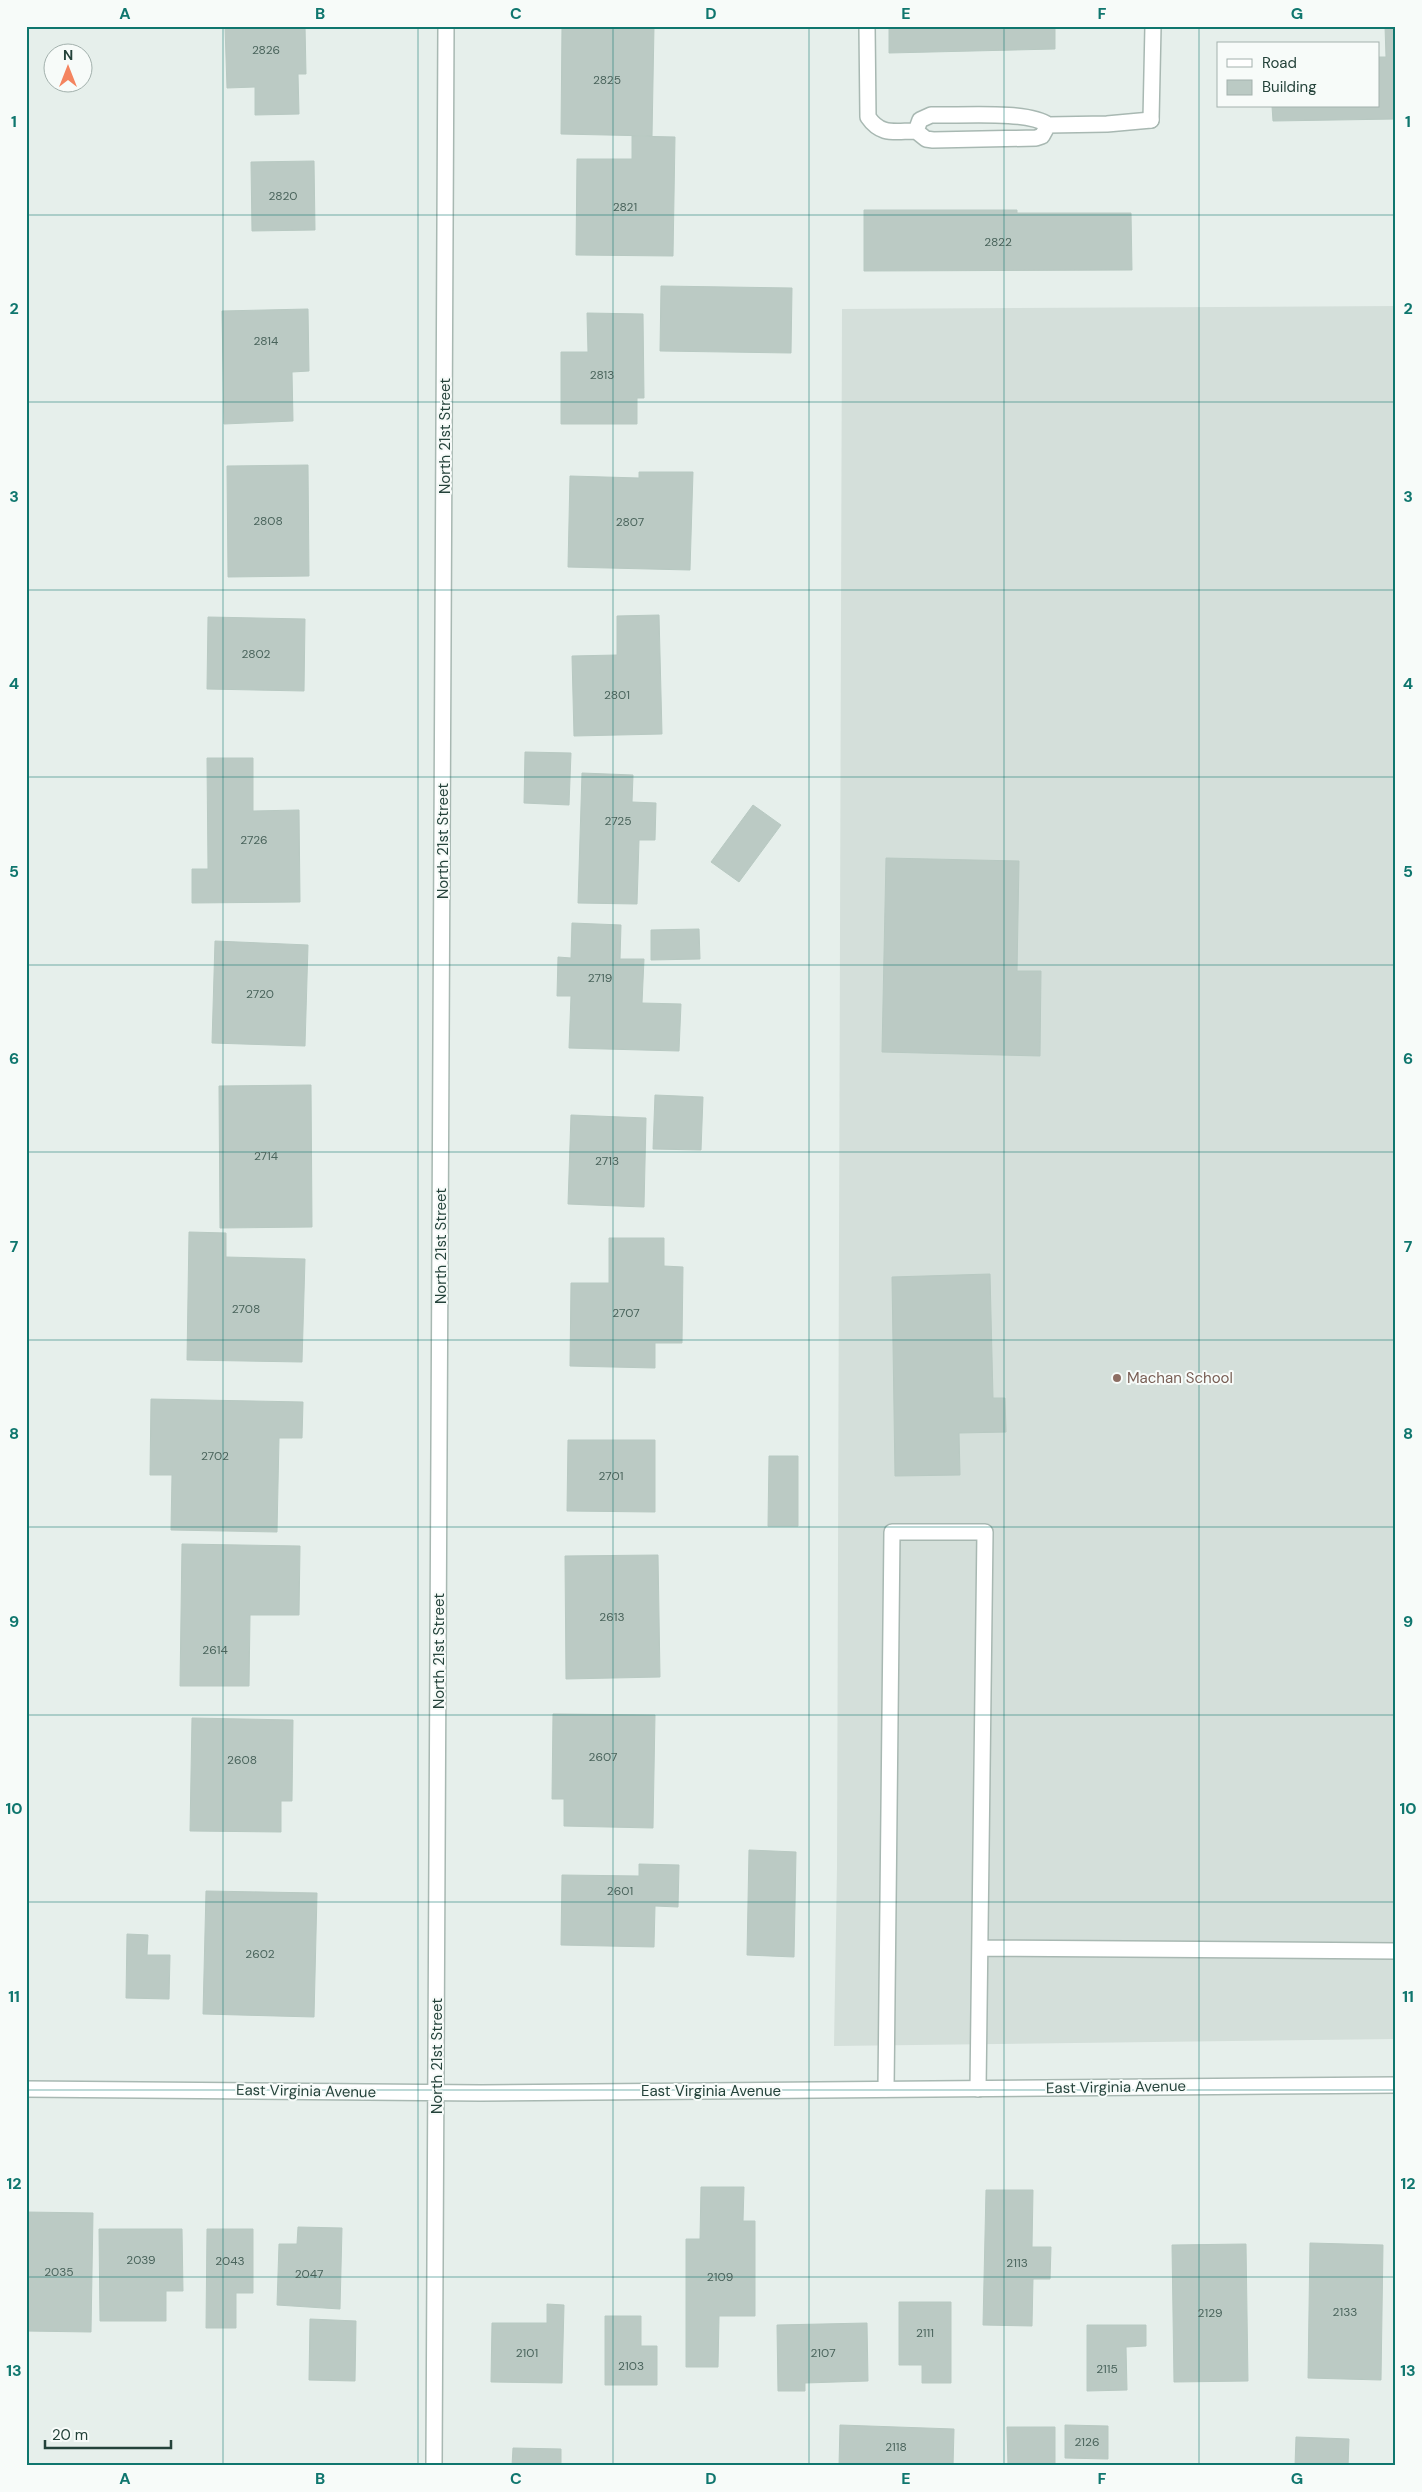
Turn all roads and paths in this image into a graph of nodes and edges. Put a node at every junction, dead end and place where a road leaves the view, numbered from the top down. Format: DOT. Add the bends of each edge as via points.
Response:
graph roads {
  1 [pos="446,26"];
  2 [pos="867,26"];
  3 [pos="1153,26"];
  4 [pos="1048,125"];
  5 [pos="916,131"];
  6 [pos="980,1948"];
  7 [pos="1396,1951"];
  8 [pos="1396,2085"];
  9 [pos="978,2088"];
  10 [pos="26,2089"];
  11 [pos="886,2089"];
  12 [pos="437,2093"];
  13 [pos="434,2466"];
  1 -- 12 [label="street, North 21st Street"];
  2 -- 5 [label="street" via="868,117 876,129 886,132"];
  3 -- 4 [label="street" via="1150,120"];
  4 -- 5 [label="street" via="1042,136 1036,138 933,140"];
  4 -- 5 [label="street" via="1027,116 926,116 920,120"];
  6 -- 7 [label="street"];
  6 -- 9 [label="street"];
  6 -- 11 [label="street" via="985,1532 892,1532"];
  8 -- 9 [label="street, East Virginia Avenue"];
  9 -- 11 [label="street, East Virginia Avenue"];
  10 -- 12 [label="street, East Virginia Avenue"];
  11 -- 12 [label="street, East Virginia Avenue"];
  12 -- 13 [label="street, North 21st Street"];
}
